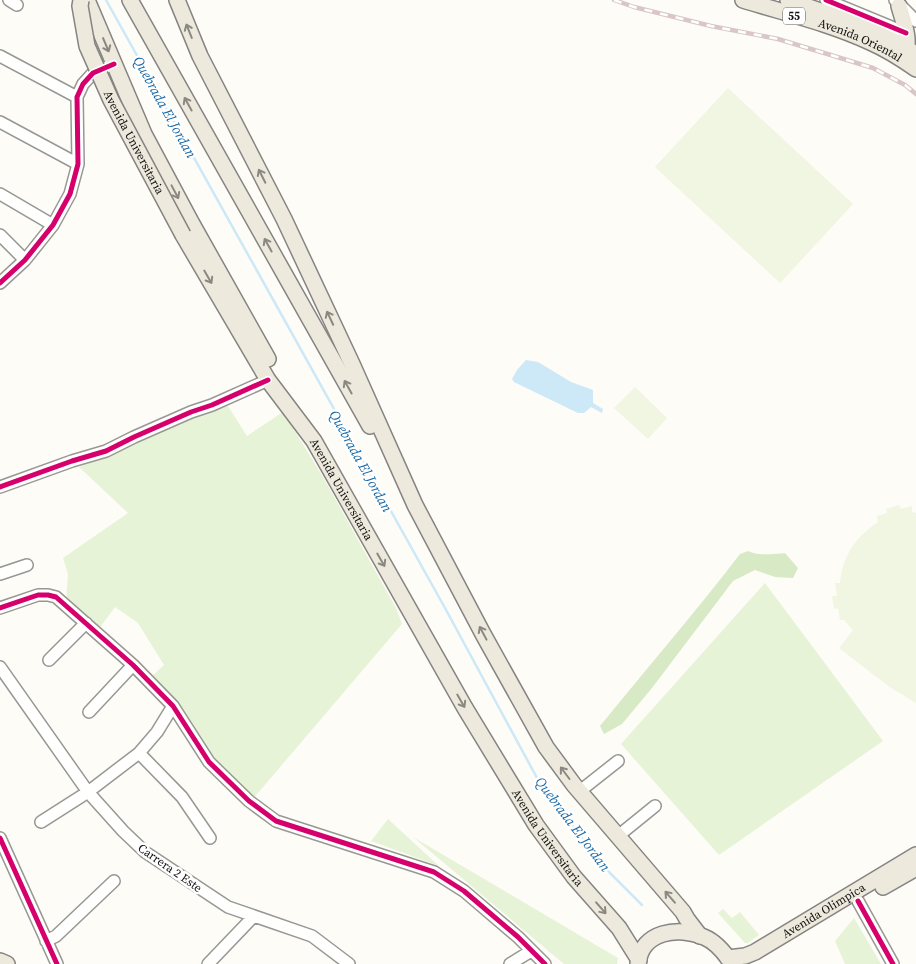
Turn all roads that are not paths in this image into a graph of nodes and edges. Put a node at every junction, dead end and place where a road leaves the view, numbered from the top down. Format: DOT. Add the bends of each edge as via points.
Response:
graph roads {
  1 [pos="81,0"];
  2 [pos="87,0"];
  3 [pos="130,0"];
  4 [pos="177,0"];
  5 [pos="743,0"];
  6 [pos="788,0"];
  7 [pos="826,0"];
  8 [pos="895,2"];
  9 [pos="916,20"];
  10 [pos="895,32"];
  11 [pos="909,54"];
  12 [pos="0,56"];
  13 [pos="114,64"];
  14 [pos="916,69"];
  15 [pos="77,97"];
  16 [pos="0,122"];
  17 [pos="78,164"];
  18 [pos="0,194"];
  19 [pos="53,225"];
  20 [pos="0,236"];
  21 [pos="25,260"];
  22 [pos="0,283"];
  23 [pos="268,380"];
  24 [pos="314,441"];
  25 [pos="0,488"];
  26 [pos="416,505"];
  27 [pos="27,565"];
  28 [pos="0,574"];
  29 [pos="0,608"];
  30 [pos="86,622"];
  31 [pos="49,660"];
  32 [pos="133,665"];
  33 [pos="0,667"];
  34 [pos="173,706"];
  35 [pos="89,712"];
  36 [pos="139,752"];
  37 [pos="618,761"];
  38 [pos="580,791"];
  39 [pos="88,792"];
  40 [pos="655,806"];
  41 [pos="41,822"];
  42 [pos="618,836"];
  43 [pos="0,838"];
  44 [pos="210,838"];
  45 [pos="916,855"];
  46 [pos="916,868"];
  47 [pos="114,881"];
  48 [pos="858,901"];
  49 [pos="254,916"];
  50 [pos="700,936"];
  51 [pos="46,941"];
  52 [pos="532,950"];
  53 [pos="0,961"];
  54 [pos="730,961"];
  55 [pos="639,962"];
  56 [pos="7,964"];
  57 [pos="57,964"];
  58 [pos="208,964"];
  59 [pos="349,964"];
  60 [pos="510,964"];
  61 [pos="545,964"];
  62 [pos="756,964"];
  63 [pos="893,964"];
  1 -- 23 [label="main road, Avenida Universitaria, one-way, bridge" via="87,46 111,100 183,235"];
  2 -- 13 [label="main road, one-way"];
  26 -- 3 [label="main road, one-way"];
  26 -- 4 [label="main road, one-way" via="284,219 200,56"];
  5 -- 11 [label="main road, Avenida Oriental / 55"];
  6 -- 10 [label="main road, Avenida Oriental / 55"];
  7 -- 10 [label="street"];
  8 -- 9 [label="street"];
  8 -- 10 [label="main road"];
  10 -- 11 [label="main road, Avenida Oriental / 55"];
  10 -- 11 [label="main road"];
  11 -- 14 [label="main road, Avenida Oriental / 55"];
  12 -- 15 [label="street"];
  13 -- 15 [label="street" via="87,78"];
  13 -- 24 [label="main road, one-way" via="158,161"];
  15 -- 17 [label="street"];
  16 -- 17 [label="street"];
  17 -- 19 [label="street" via="70,194"];
  18 -- 19 [label="street"];
  19 -- 21 [label="street"];
  20 -- 21 [label="street"];
  21 -- 22 [label="street"];
  23 -- 24 [label="main road, Avenida Universitaria"];
  23 -- 25 [label="street" via="106,451"];
  24 -- 55 [label="main road, Avenida Universitaria, one-way" via="465,708 536,825 574,877 618,928"];
  38 -- 26 [label="main road, one-way" via="546,747"];
  27 -- 28 [label="street"];
  29 -- 30 [label="street" via="48,594"];
  30 -- 31 [label="street"];
  30 -- 32 [label="street"];
  32 -- 34 [label="street"];
  32 -- 35 [label="street"];
  33 -- 39 [label="street, Carrera 2 Este"];
  34 -- 36 [label="street" via="157,732"];
  34 -- 52 [label="street" via="209,762 249,801 276,821 434,872 464,891"];
  36 -- 39 [label="street"];
  36 -- 44 [label="street" via="182,797"];
  37 -- 38 [label="street"];
  38 -- 42 [label="main road"];
  39 -- 41 [label="street"];
  39 -- 49 [label="street, Carrera 2 Este" via="145,852 228,907"];
  40 -- 42 [label="street"];
  50 -- 42 [label="main road, one-way"];
  43 -- 51 [label="street"];
  45 -- 54 [label="main road, Avenida Olimpica" via="755,952"];
  46 -- 48 [label="main road, Avenida Olimpica"];
  47 -- 51 [label="street" via="56,936"];
  48 -- 62 [label="main road, Avenida Olimpica"];
  48 -- 63 [label="street"];
  49 -- 58 [label="street"];
  49 -- 59 [label="street, Carrera 2 Este" via="312,936"];
  50 -- 54 [label="main road" via="713,943"];
  50 -- 55 [label="main road" via="683,931 654,937 645,947"];
  51 -- 57 [label="street"];
  52 -- 60 [label="street"];
  52 -- 61 [label="street"];
  53 -- 56 [label="main road"];
}
